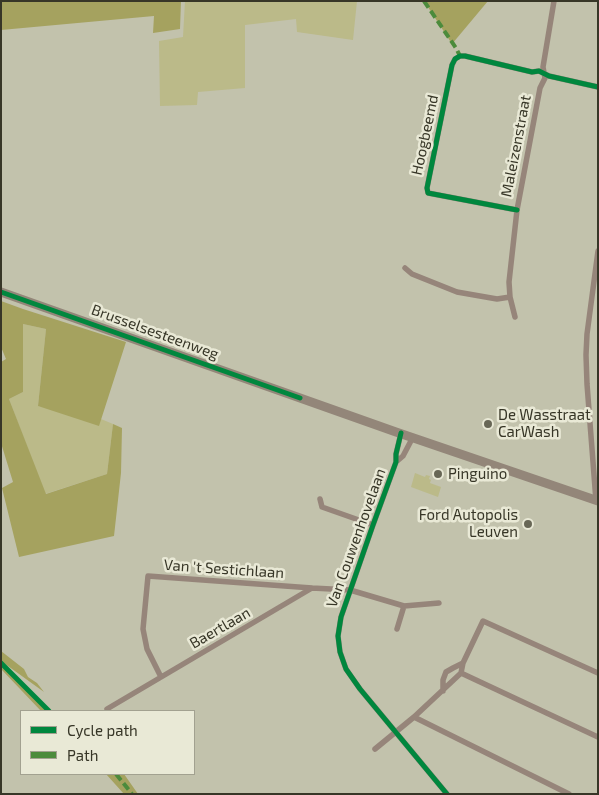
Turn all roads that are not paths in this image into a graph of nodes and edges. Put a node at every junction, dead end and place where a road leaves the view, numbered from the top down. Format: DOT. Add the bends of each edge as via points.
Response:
graph roads {
  1 [pos="554,1"];
  2 [pos="545,75"];
  3 [pos="598,86"];
  4 [pos="517,210"];
  5 [pos="598,251"];
  6 [pos="405,268"];
  7 [pos="1,292"];
  8 [pos="510,297"];
  9 [pos="515,317"];
  10 [pos="401,433"];
  11 [pos="413,437"];
  12 [pos="396,462"];
  13 [pos="320,499"];
  14 [pos="597,501"];
  15 [pos="373,525"];
  16 [pos="312,588"];
  17 [pos="350,590"];
  18 [pos="439,603"];
  19 [pos="404,606"];
  20 [pos="397,629"];
  21 [pos="463,663"];
  22 [pos="461,673"];
  23 [pos="598,673"];
  24 [pos="161,677"];
  25 [pos="443,691"];
  26 [pos="107,709"];
  27 [pos="414,718"];
  28 [pos="396,732"];
  29 [pos="598,737"];
  30 [pos="375,749"];
  31 [pos="448,794"];
  32 [pos="569,794"];
  1 -- 2 [label="street, Maleizenstraat" via="543,67"];
  2 -- 3 [label="street"];
  2 -- 4 [label="street, Maleizenstraat"];
  2 -- 4 [label="street, Hoogbeemd" via="539,71 465,56 455,59 452,65 428,193"];
  4 -- 8 [label="street, Maleizenstraat"];
  5 -- 14 [label="street" via="586,355"];
  6 -- 8 [label="street" via="412,274 457,292 497,299"];
  7 -- 10 [label="main road, Brusselsesteenweg"];
  8 -- 9 [label="street, Maleizenstraat"];
  10 -- 11 [label="main road, Brusselsesteenweg"];
  10 -- 12 [label="street, Van Couwenhovelaan"];
  11 -- 12 [label="street, Van Couwenhovelaan"];
  11 -- 14 [label="main road, Brusselsesteenweg"];
  12 -- 15 [label="street, Van Couwenhovelaan"];
  13 -- 15 [label="street" via="322,507"];
  15 -- 17 [label="street, Van Couwenhovelaan"];
  16 -- 17 [label="street"];
  16 -- 24 [label="street, Baertlaan"];
  16 -- 24 [label="street, Van 't Sestichlaan" via="148,576 143,629 147,649"];
  17 -- 19 [label="street"];
  17 -- 28 [label="street, Van Couwenhovelaan" via="341,617 340,652 355,682"];
  18 -- 19 [label="street"];
  19 -- 20 [label="street"];
  21 -- 22 [label="street"];
  21 -- 23 [label="street" via="483,621"];
  21 -- 25 [label="street" via="446,672"];
  22 -- 25 [label="street"];
  22 -- 29 [label="street"];
  24 -- 26 [label="street, Baertlaan"];
  25 -- 27 [label="street"];
  27 -- 28 [label="street"];
  27 -- 32 [label="street"];
  28 -- 30 [label="street"];
  28 -- 31 [label="street, Van Couwenhovelaan"];
}
